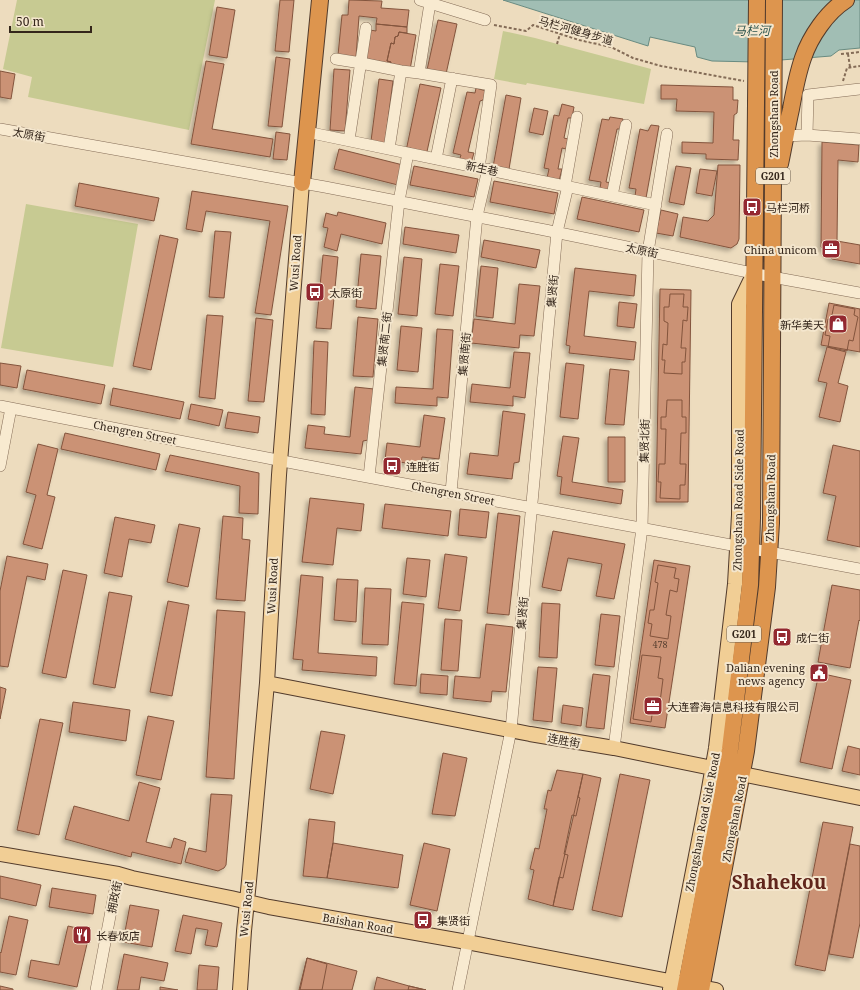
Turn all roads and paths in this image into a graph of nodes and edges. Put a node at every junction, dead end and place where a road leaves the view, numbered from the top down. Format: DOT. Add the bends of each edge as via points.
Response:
graph roads {
  1 [pos="320,0"];
  2 [pos="757,0"];
  3 [pos="774,0"];
  4 [pos="846,0"];
  5 [pos="425,1"];
  6 [pos="490,22"];
  7 [pos="366,28"];
  8 [pos="560,34"];
  9 [pos="557,44"];
  10 [pos="860,52"];
  11 [pos="840,54"];
  12 [pos="848,54"];
  13 [pos="336,59"];
  14 [pos="361,63"];
  15 [pos="860,66"];
  16 [pos="850,67"];
  17 [pos="401,71"];
  18 [pos="419,73"];
  19 [pos="452,78"];
  20 [pos="756,80"];
  21 [pos="860,89"];
  22 [pos="845,91"];
  23 [pos="577,117"];
  24 [pos="626,125"];
  25 [pos="0,129"];
  26 [pos="307,132"];
  27 [pos="667,134"];
  28 [pos="807,135"];
  29 [pos="785,136"];
  30 [pos="860,139"];
  31 [pos="349,140"];
  32 [pos="389,149"];
  33 [pos="408,153"];
  34 [pos="436,159"];
  35 [pos="483,169"];
  36 [pos="302,183"];
  37 [pos="566,186"];
  38 [pos="612,196"];
  39 [pos="399,201"];
  40 [pos="656,205"];
  41 [pos="773,209"];
  42 [pos="477,216"];
  43 [pos="557,232"];
  44 [pos="648,252"];
  45 [pos="754,273"];
  46 [pos="772,277"];
  47 [pos="860,293"];
  48 [pos="6,407"];
  49 [pos="280,460"];
  50 [pos="0,466"];
  51 [pos="369,477"];
  52 [pos="451,492"];
  53 [pos="532,508"];
  54 [pos="642,528"];
  55 [pos="744,547"];
  56 [pos="769,552"];
  57 [pos="860,569"];
  58 [pos="267,683"];
  59 [pos="511,730"];
  60 [pos="614,748"];
  61 [pos="719,769"];
  62 [pos="742,774"];
  63 [pos="860,798"];
  64 [pos="0,854"];
  65 [pos="118,874"];
  66 [pos="247,902"];
  67 [pos="467,942"];
  68 [pos="678,986"];
  69 [pos="706,989"];
  70 [pos="96,990"];
  71 [pos="240,990"];
  72 [pos="458,990"];
  1 -- 26 [label="highway"];
  2 -- 20 [label="highway, Zhongshan Road / G201"];
  3 -- 41 [label="highway, Zhongshan Road / G201"];
  4 -- 29 [label="highway" via="824,20 803,57"];
  5 -- 6 [label="street"];
  5 -- 18 [label="street"];
  6 -- 8 [label="path, 马栏河健身步道" via="526,32 532,24"];
  7 -- 14 [label="street"];
  8 -- 9 [label="path"];
  8 -- 20 [label="path, 马栏河健身步道" via="611,47 633,58 661,66"];
  10 -- 12 [label="path"];
  11 -- 12 [label="path"];
  12 -- 16 [label="path"];
  13 -- 14 [label="street"];
  14 -- 17 [label="street"];
  14 -- 31 [label="street"];
  15 -- 16 [label="path"];
  16 -- 22 [label="path" via="847,68 843,79"];
  17 -- 18 [label="street"];
  17 -- 32 [label="street"];
  18 -- 19 [label="street"];
  19 -- 34 [label="street"];
  19 -- 35 [label="street, 集贤南街" via="491,85"];
  20 -- 45 [label="highway, Zhongshan Road / G201"];
  21 -- 22 [label="street"];
  22 -- 28 [label="street" via="808,95"];
  23 -- 37 [label="street, 集贤街"];
  24 -- 38 [label="street"];
  25 -- 36 [label="street, 太原街"];
  26 -- 31 [label="street, 新生巷"];
  26 -- 36 [label="highway"];
  27 -- 40 [label="street, 集贤北街"];
  28 -- 29 [label="street"];
  28 -- 30 [label="street"];
  29 -- 41 [label="highway"];
  31 -- 32 [label="street, 新生巷"];
  32 -- 33 [label="street, 新生巷"];
  33 -- 34 [label="street, 新生巷"];
  33 -- 39 [label="street, 集贤南二街"];
  34 -- 35 [label="street, 新生巷"];
  35 -- 37 [label="street, 新生巷"];
  35 -- 42 [label="street, 集贤南街"];
  36 -- 39 [label="street, 太原街"];
  36 -- 49 [label="main road, Wusi Road"];
  37 -- 38 [label="street, 新生巷"];
  37 -- 43 [label="street, 集贤街"];
  38 -- 40 [label="street, 新生巷"];
  39 -- 42 [label="street, 太原街"];
  39 -- 51 [label="street, 集贤南二街"];
  40 -- 44 [label="street, 集贤北街"];
  41 -- 46 [label="highway, Zhongshan Road / G201"];
  42 -- 43 [label="street, 太原街"];
  42 -- 52 [label="street, 集贤南街"];
  43 -- 44 [label="street, 太原街"];
  43 -- 53 [label="street, 集贤街"];
  44 -- 45 [label="street, 太原街"];
  44 -- 54 [label="street, 集贤北街"];
  45 -- 46 [label="street, 太原街"];
  45 -- 55 [label="highway, Zhongshan Road / G201" via="752,518"];
  46 -- 47 [label="street, 太原街"];
  46 -- 56 [label="highway, Zhongshan Road / G201"];
  48 -- 49 [label="street, Chengren Street"];
  48 -- 50 [label="street"];
  49 -- 51 [label="street, Chengren Street"];
  49 -- 58 [label="main road, Wusi Road"];
  51 -- 52 [label="street, Chengren Street"];
  52 -- 53 [label="street, Chengren Street"];
  53 -- 54 [label="street, Chengren Street"];
  53 -- 59 [label="street, 集贤街"];
  54 -- 55 [label="street, Chengren Street"];
  54 -- 60 [label="street, 集贤北街"];
  55 -- 56 [label="street, Chengren Street"];
  55 -- 61 [label="highway, Zhongshan Road / G201" via="750,585"];
  56 -- 57 [label="street, Chengren Street"];
  56 -- 62 [label="highway, Zhongshan Road / G201" via="767,587"];
  58 -- 59 [label="main road, 连胜街"];
  58 -- 66 [label="main road, Wusi Road"];
  59 -- 60 [label="main road, 连胜街"];
  59 -- 67 [label="street, 集贤街"];
  60 -- 61 [label="main road, 连胜街"];
  61 -- 62 [label="main road, 连胜街"];
  61 -- 68 [label="highway, Zhongshan Road / G201"];
  62 -- 63 [label="main road, 连胜街"];
  62 -- 69 [label="highway, Zhongshan Road / G201"];
  64 -- 65 [label="main road, Baishan Road"];
  65 -- 66 [label="main road, Baishan Road"];
  65 -- 70 [label="street, 拥政街"];
  66 -- 67 [label="main road, Baishan Road"];
  66 -- 71 [label="main road, Wusi Road"];
  67 -- 68 [label="main road, Baishan Road"];
  67 -- 72 [label="street, 集贤街"];
  68 -- 69 [label="main road, Baishan Road"];
}
